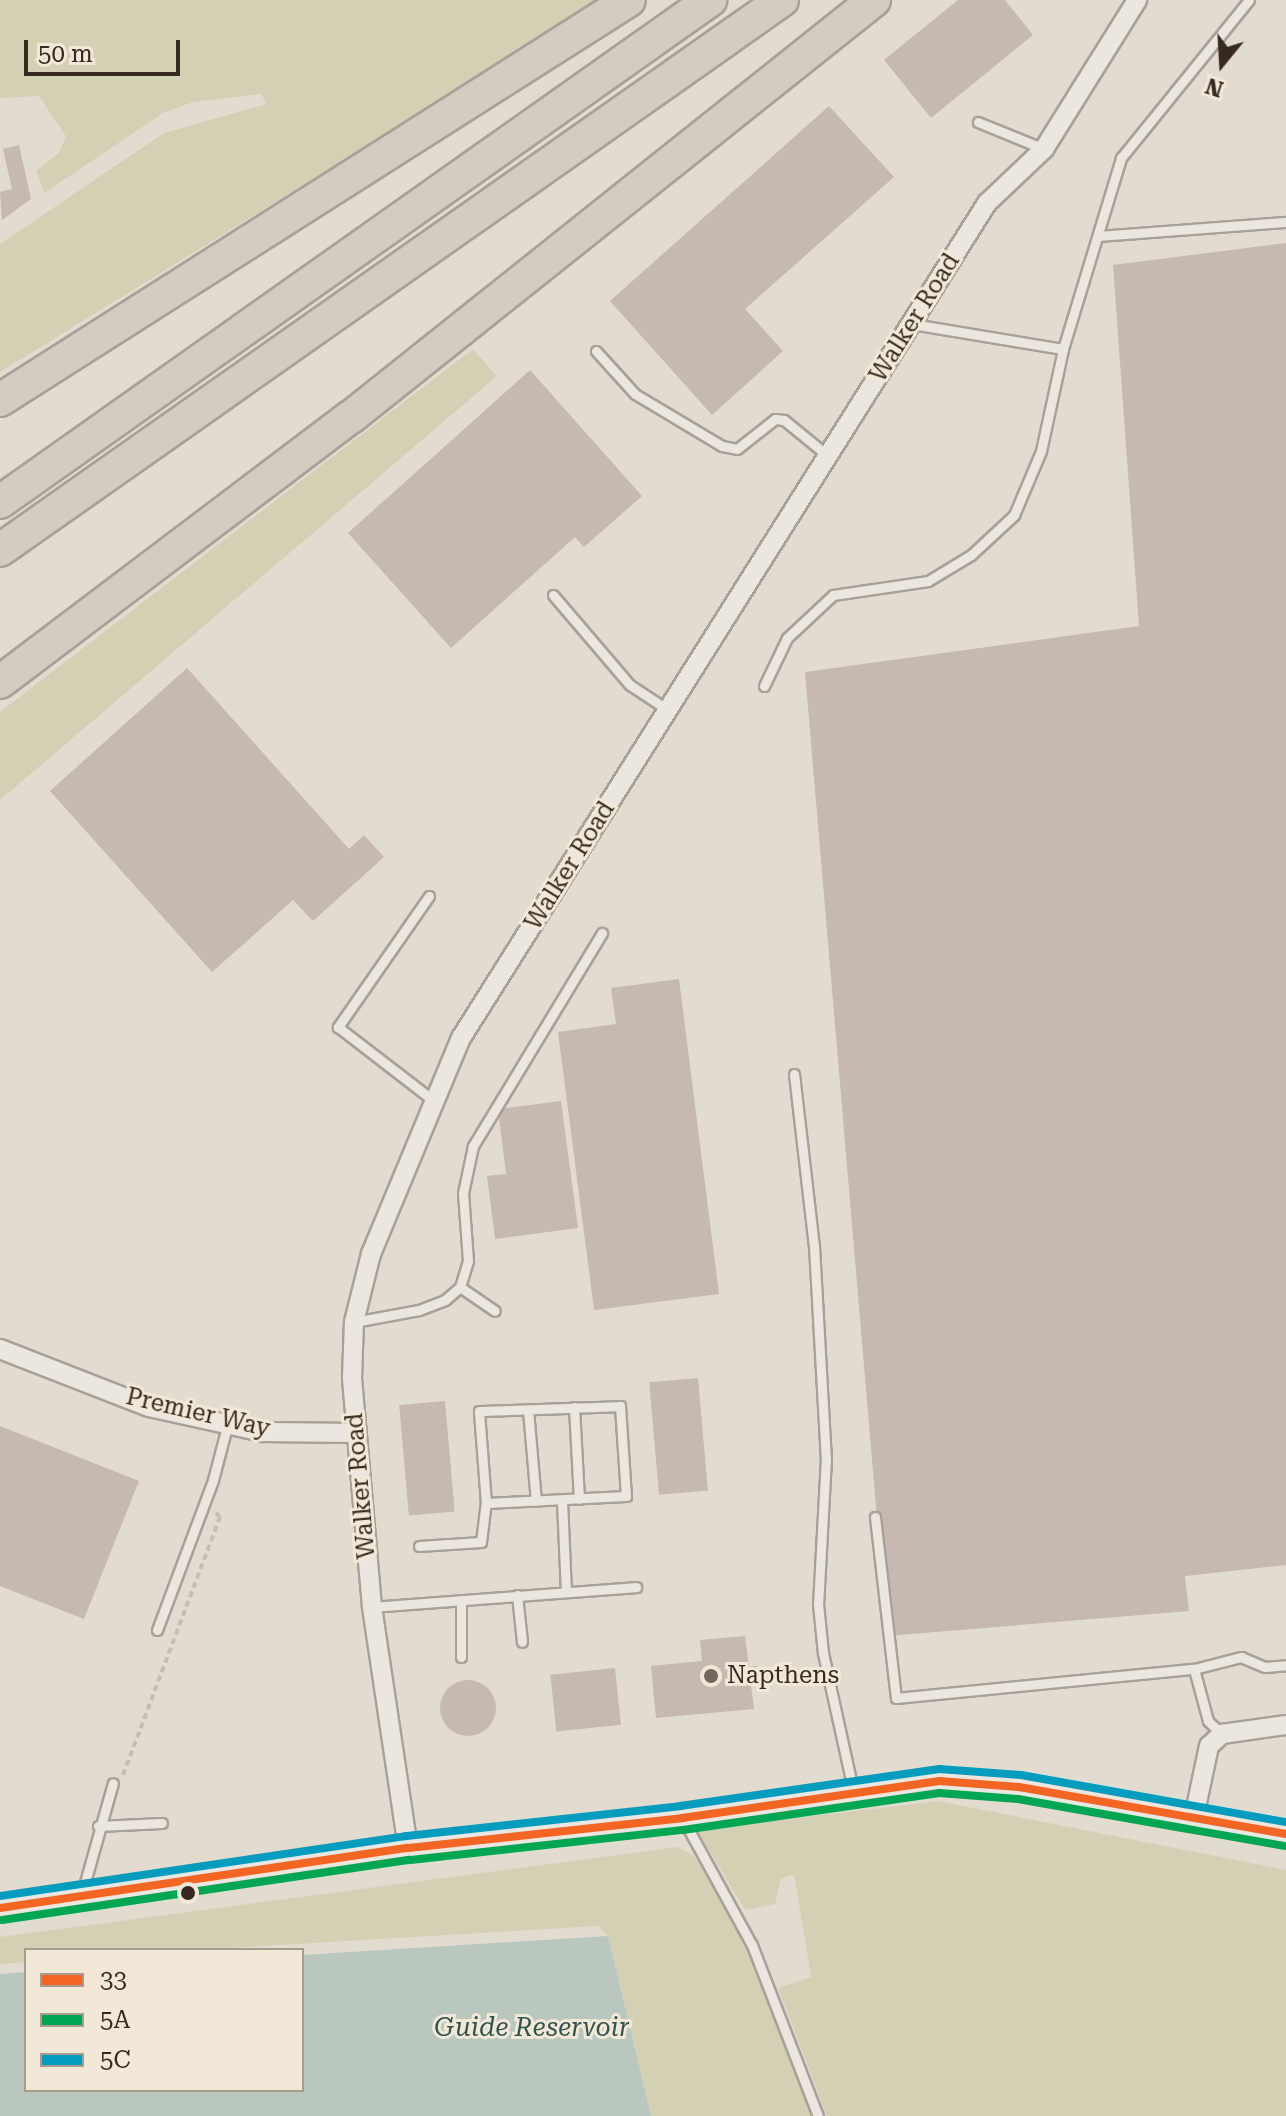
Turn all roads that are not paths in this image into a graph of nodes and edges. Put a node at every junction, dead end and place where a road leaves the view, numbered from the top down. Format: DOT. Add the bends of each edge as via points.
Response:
graph roads {
  1 [pos="629,0"];
  2 [pos="710,0"];
  3 [pos="782,0"];
  4 [pos="874,0"];
  5 [pos="1137,0"];
  6 [pos="1249,0"];
  7 [pos="978,122"];
  8 [pos="1044,149"];
  9 [pos="1286,222"];
  10 [pos="1099,236"];
  11 [pos="911,323"];
  12 [pos="1063,349"];
  13 [pos="596,351"];
  14 [pos="0,400"];
  15 [pos="828,456"];
  16 [pos="0,502"];
  17 [pos="0,550"];
  18 [pos="553,595"];
  19 [pos="0,682"];
  20 [pos="764,686"];
  21 [pos="668,710"];
  22 [pos="429,896"];
  23 [pos="602,933"];
  24 [pos="794,1074"];
  25 [pos="434,1101"];
  26 [pos="460,1287"];
  27 [pos="495,1311"];
  28 [pos="354,1322"];
  29 [pos="0,1349"];
  30 [pos="574,1407"];
  31 [pos="528,1410"];
  32 [pos="228,1423"];
  33 [pos="356,1433"];
  34 [pos="579,1499"];
  35 [pos="536,1501"];
  36 [pos="562,1501"];
  37 [pos="486,1503"];
  38 [pos="875,1517"];
  39 [pos="419,1546"];
  40 [pos="636,1587"];
  41 [pos="566,1591"];
  42 [pos="517,1595"];
  43 [pos="461,1600"];
  44 [pos="372,1607"];
  45 [pos="157,1630"];
  46 [pos="522,1642"];
  47 [pos="461,1657"];
  48 [pos="1286,1665"];
  49 [pos="1194,1669"];
  50 [pos="1286,1725"];
  51 [pos="1222,1734"];
  52 [pos="113,1783"];
  53 [pos="854,1793"];
  54 [pos="1194,1817"];
  55 [pos="682,1818"];
  56 [pos="162,1823"];
  57 [pos="98,1826"];
  58 [pos="1286,1834"];
  59 [pos="408,1848"];
  60 [pos="81,1896"];
  61 [pos="0,1908"];
  62 [pos="818,2116"];
  1 -- 14 [label="highway"];
  2 -- 16 [label="highway"];
  3 -- 17 [label="highway"];
  4 -- 19 [label="highway" via="351,417"];
  5 -- 8 [label="street, Walker Road"];
  6 -- 10 [label="lane" via="1121,158"];
  7 -- 8 [label="lane"];
  8 -- 11 [label="street, Walker Road" via="987,203"];
  9 -- 10 [label="lane"];
  10 -- 12 [label="lane"];
  11 -- 12 [label="lane"];
  11 -- 15 [label="street, Walker Road"];
  12 -- 20 [label="lane" via="1041,451 1014,515 971,555 928,581 833,595 787,638"];
  13 -- 15 [label="lane" via="635,394 722,446 737,449 775,419 784,420"];
  15 -- 21 [label="street, Walker Road"];
  18 -- 21 [label="lane" via="630,685"];
  21 -- 25 [label="street, Walker Road" via="461,1038"];
  22 -- 25 [label="lane" via="338,1027"];
  23 -- 26 [label="lane" via="473,1146 463,1193 468,1261"];
  24 -- 53 [label="lane" via="814,1246 826,1458 818,1604 823,1653"];
  25 -- 28 [label="street, Walker Road" via="371,1254"];
  26 -- 27 [label="lane"];
  26 -- 28 [label="lane" via="419,1310"];
  28 -- 33 [label="street, Walker Road"];
  29 -- 32 [label="street, Premier Way" via="149,1407"];
  30 -- 31 [label="lane"];
  30 -- 34 [label="lane"];
  30 -- 34 [label="lane" via="620,1406 626,1496"];
  31 -- 35 [label="lane"];
  31 -- 37 [label="lane" via="479,1411"];
  32 -- 33 [label="street, Premier Way" via="263,1432"];
  32 -- 45 [label="lane" via="206,1502"];
  33 -- 44 [label="street, Walker Road"];
  34 -- 36 [label="lane"];
  35 -- 36 [label="lane"];
  35 -- 37 [label="lane"];
  36 -- 41 [label="lane"];
  37 -- 39 [label="lane" via="481,1542"];
  38 -- 49 [label="lane" via="896,1698"];
  40 -- 41 [label="lane"];
  41 -- 42 [label="lane"];
  42 -- 43 [label="lane"];
  42 -- 46 [label="lane"];
  43 -- 44 [label="lane"];
  43 -- 47 [label="lane"];
  44 -- 59 [label="street, Walker Road"];
  48 -- 49 [label="lane" via="1265,1667 1241,1657"];
  49 -- 51 [label="lane" via="1208,1721"];
  50 -- 51 [label="street"];
  51 -- 54 [label="street" via="1209,1746"];
  52 -- 57 [label="lane"];
  53 -- 54 [label="main road" via="939,1781 979,1783"];
  53 -- 55 [label="main road"];
  54 -- 58 [label="main road"];
  55 -- 59 [label="main road"];
  55 -- 62 [label="lane" via="752,1945"];
  56 -- 57 [label="lane"];
  57 -- 60 [label="lane"];
  59 -- 60 [label="main road"];
  60 -- 61 [label="main road"];
}
